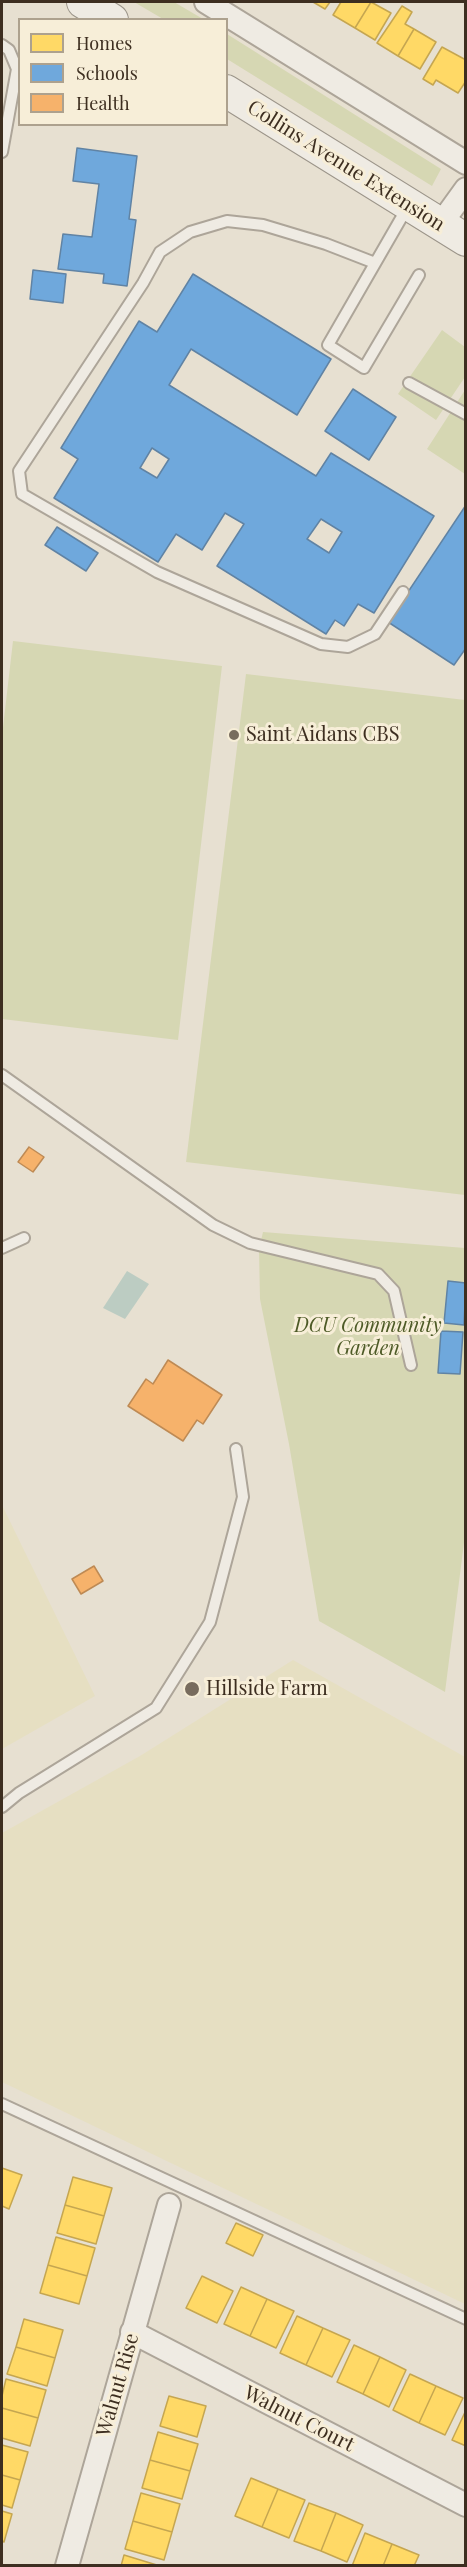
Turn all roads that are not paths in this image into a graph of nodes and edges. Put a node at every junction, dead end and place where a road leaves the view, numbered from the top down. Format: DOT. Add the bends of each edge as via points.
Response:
graph roads {
  1 [pos="83,2"];
  2 [pos="206,2"];
  3 [pos="109,18"];
  4 [pos="2,45"];
  5 [pos="228,92"];
  6 [pos="5,115"];
  7 [pos="2,152"];
  8 [pos="465,163"];
  9 [pos="465,189"];
  10 [pos="409,205"];
  11 [pos="452,232"];
  12 [pos="375,263"];
  13 [pos="419,275"];
  14 [pos="409,383"];
  15 [pos="465,414"];
  16 [pos="403,592"];
  17 [pos="2,1075"];
  18 [pos="24,1238"];
  19 [pos="2,1248"];
  20 [pos="411,1365"];
  21 [pos="236,1449"];
  22 [pos="2,1808"];
  23 [pos="2,2104"];
  24 [pos="169,2205"];
  25 [pos="465,2319"];
  26 [pos="132,2332"];
  27 [pos="465,2505"];
  28 [pos="67,2565"];
  1 -- 3 [label="main road"];
  2 -- 8 [label="street"];
  4 -- 6 [label="lane" via="9,50 17,69"];
  5 -- 10 [label="main road, Collins Avenue Extension"];
  6 -- 7 [label="lane"];
  9 -- 11 [label="street"];
  10 -- 11 [label="main road, Collins Avenue Extension"];
  10 -- 12 [label="lane"];
  12 -- 13 [label="lane" via="328,345 364,368"];
  12 -- 16 [label="lane" via="263,225 227,221 190,232 160,252 19,471 22,494 157,572 321,644 348,646 375,634"];
  14 -- 15 [label="lane"];
  17 -- 20 [label="lane" via="213,1225 250,1243 378,1274 394,1291"];
  18 -- 19 [label="lane"];
  21 -- 22 [label="lane" via="243,1497 210,1623 156,1708 19,1793"];
  23 -- 25 [label="lane"];
  24 -- 26 [label="street, Walnut Rise"];
  26 -- 27 [label="street, Walnut Court"];
  26 -- 28 [label="street, Walnut Rise"];
}
